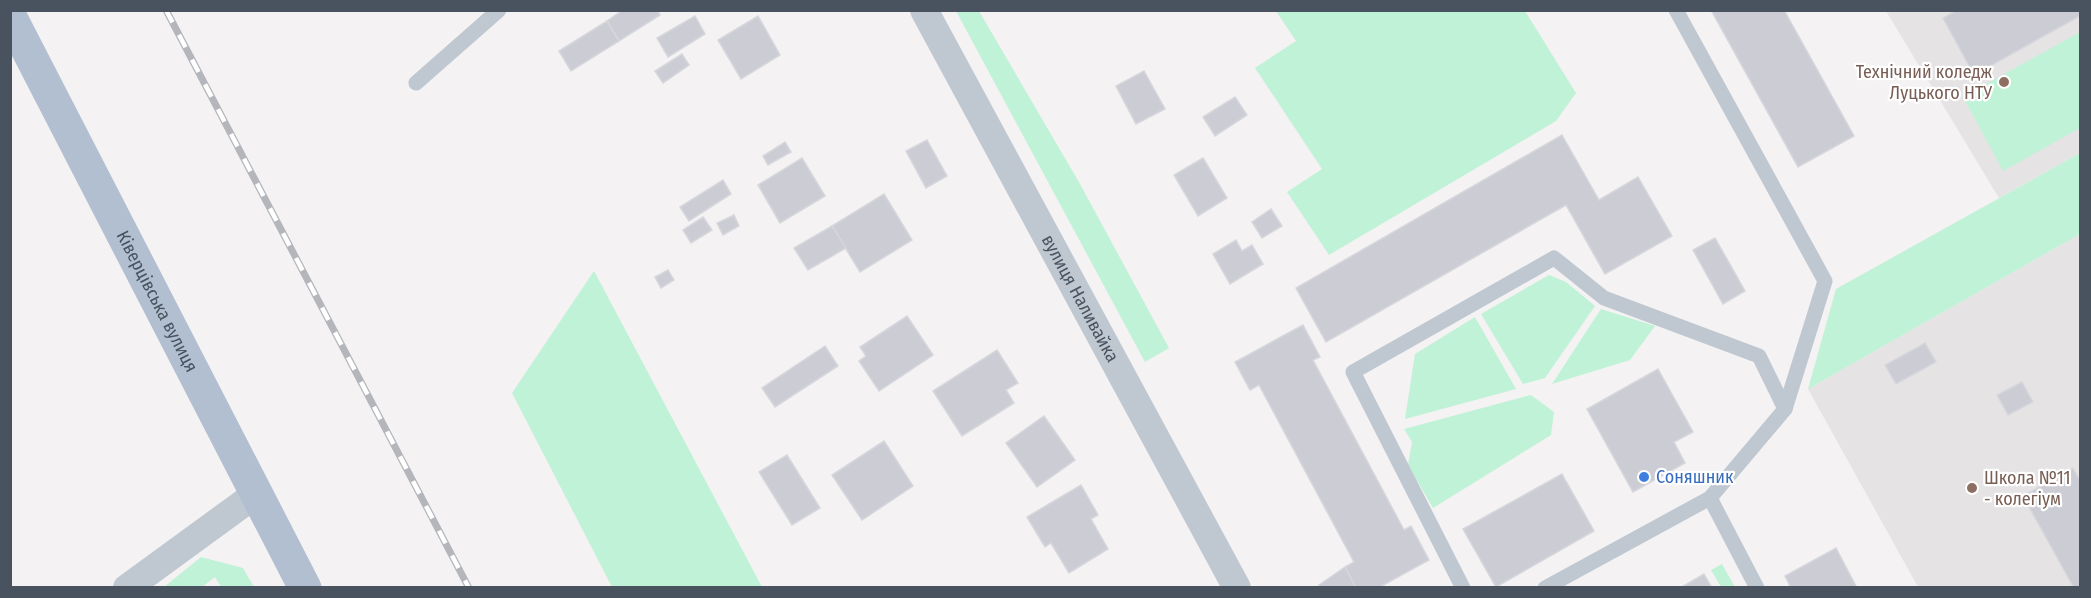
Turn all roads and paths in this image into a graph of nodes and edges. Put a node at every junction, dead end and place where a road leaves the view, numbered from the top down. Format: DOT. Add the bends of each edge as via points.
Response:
graph roads {
  1 [pos="499,10"];
  2 [pos="924,10"];
  3 [pos="1676,10"];
  4 [pos="10,16"];
  5 [pos="416,83"];
  6 [pos="1785,409"];
  7 [pos="256,494"];
  8 [pos="1710,498"];
  9 [pos="127,588"];
  10 [pos="305,588"];
  11 [pos="1237,588"];
  12 [pos="1463,588"];
  13 [pos="1545,588"];
  14 [pos="1757,588"];
  1 -- 5 [label="lane"];
  2 -- 11 [label="street, вулиця Наливайка"];
  3 -- 6 [label="lane" via="1825,281"];
  4 -- 7 [label="main road, Ківерцівська вулиця"];
  6 -- 8 [label="lane"];
  6 -- 12 [label="lane" via="1759,356 1604,298 1554,258 1353,372"];
  7 -- 9 [label="street"];
  7 -- 10 [label="main road, Ківерцівська вулиця"];
  8 -- 13 [label="lane"];
  8 -- 14 [label="lane"];
}
